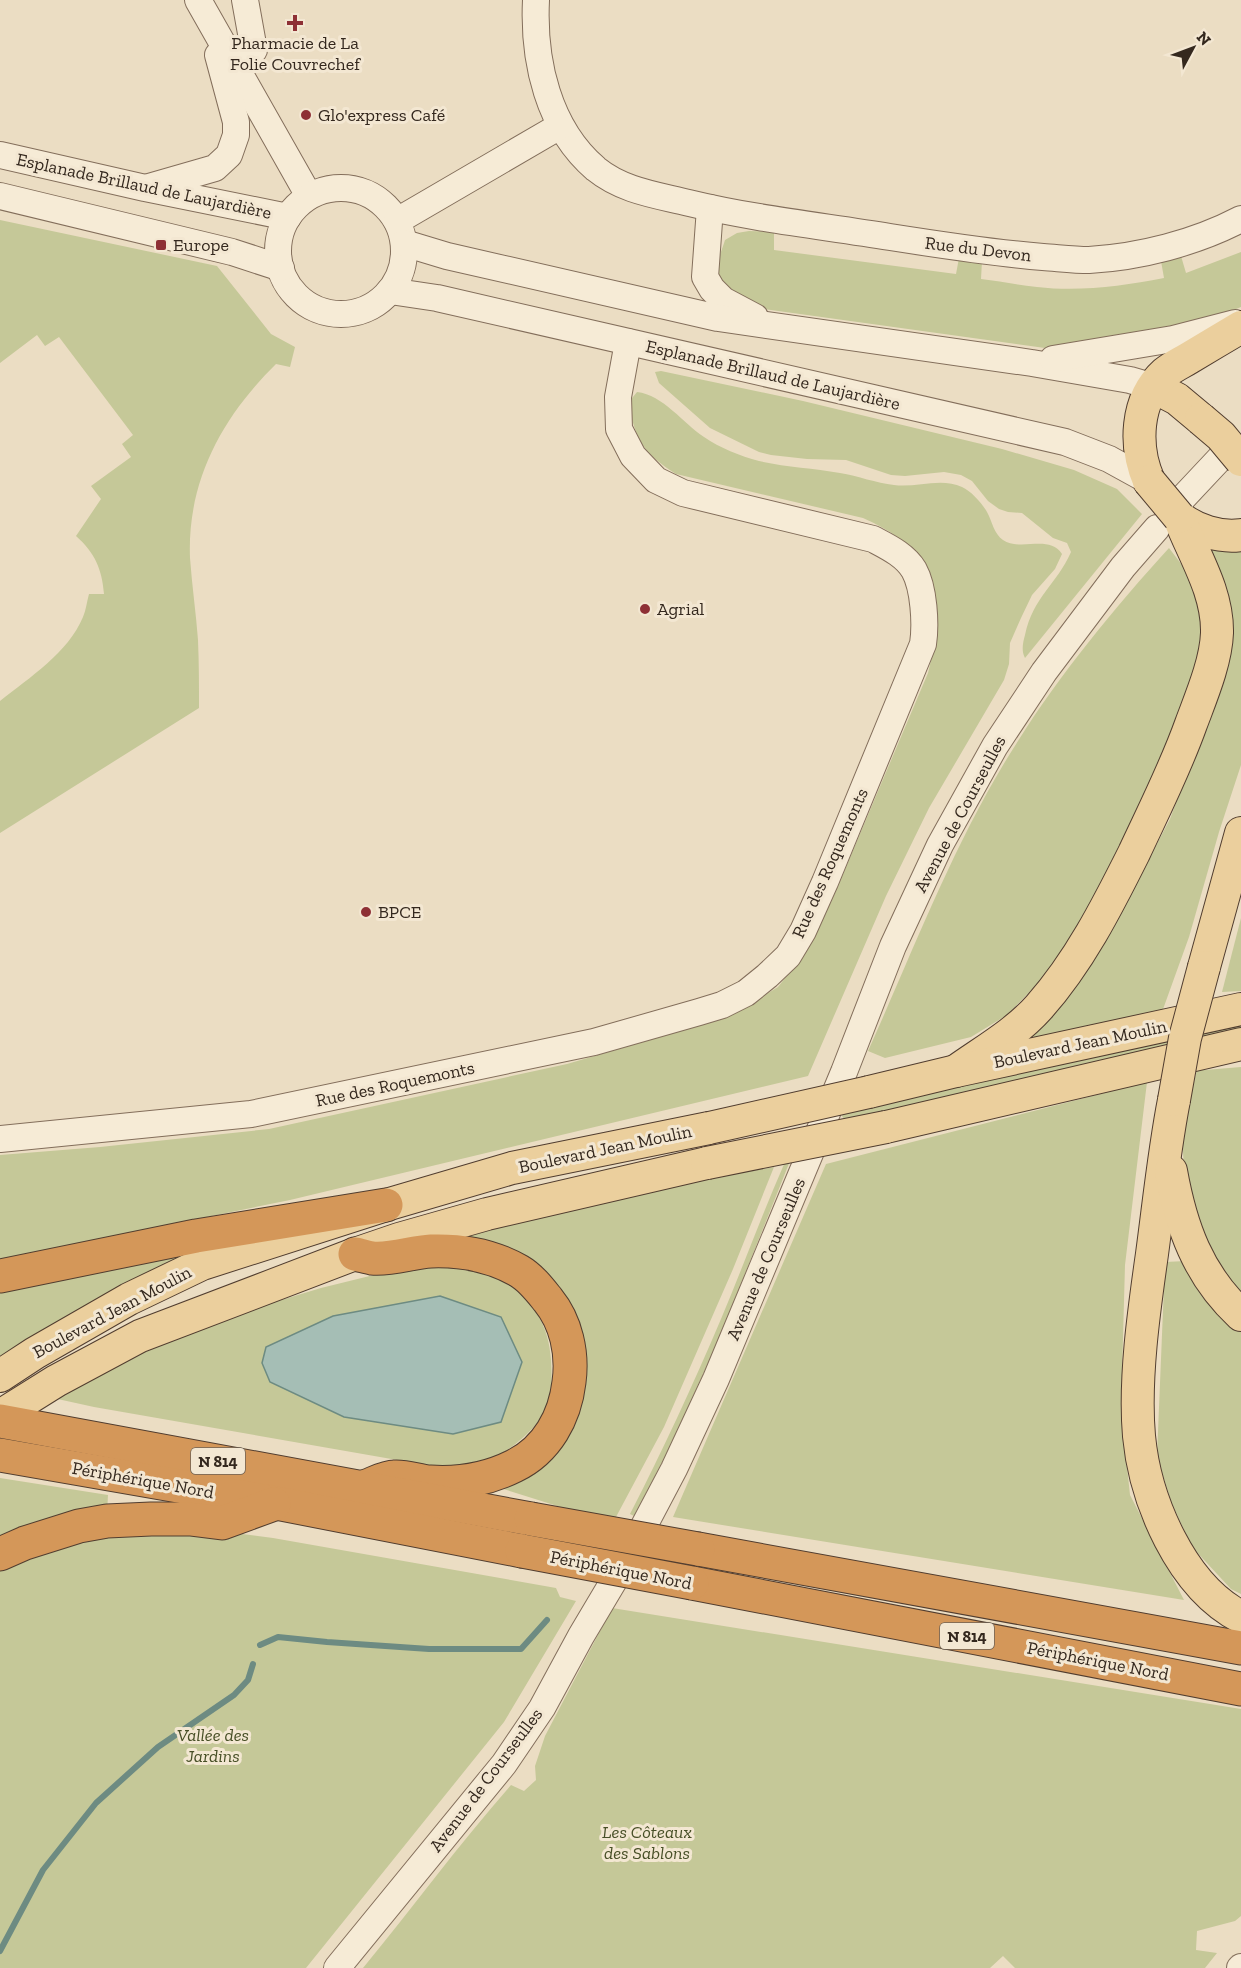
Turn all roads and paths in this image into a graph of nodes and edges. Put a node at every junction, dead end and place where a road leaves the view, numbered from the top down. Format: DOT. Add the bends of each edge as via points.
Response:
graph roads {
  1 [pos="198,0"];
  2 [pos="245,0"];
  3 [pos="536,0"];
  4 [pos="215,31"];
  5 [pos="254,50"];
  6 [pos="560,126"];
  7 [pos="0,155"];
  8 [pos="145,188"];
  9 [pos="0,196"];
  10 [pos="309,196"];
  11 [pos="710,208"];
  12 [pos="288,217"];
  13 [pos="1241,219"];
  14 [pos="401,232"];
  15 [pos="281,268"];
  16 [pos="390,291"];
  17 [pos="1241,322"];
  18 [pos="1241,327"];
  19 [pos="775,328"];
  20 [pos="628,342"];
  21 [pos="1032,363"];
  22 [pos="1154,387"];
  23 [pos="1233,456"];
  24 [pos="1144,476"];
  25 [pos="1177,520"];
  26 [pos="1241,535"];
  27 [pos="1241,833"];
  28 [pos="1241,870"];
  29 [pos="1222,905"];
  30 [pos="1241,1009"];
  31 [pos="1241,1044"];
  32 [pos="1241,1056"];
  33 [pos="1166,1061"];
  34 [pos="956,1071"];
  35 [pos="1168,1131"];
  36 [pos="0,1139"];
  37 [pos="386,1205"];
  38 [pos="355,1254"];
  39 [pos="0,1276"];
  40 [pos="1241,1315"];
  41 [pos="0,1376"];
  42 [pos="0,1418"];
  43 [pos="0,1455"];
  44 [pos="364,1487"];
  45 [pos="276,1503"];
  46 [pos="0,1554"];
  47 [pos="1241,1617"];
  48 [pos="1241,1648"];
  49 [pos="1241,1689"];
  50 [pos="337,1968"];
  1 -- 4 [label="street"];
  2 -- 5 [label="street"];
  3 -- 6 [label="street, Rue du Devon" via="538,55"];
  4 -- 8 [label="street" via="236,122 234,145 215,168"];
  4 -- 10 [label="street"];
  6 -- 11 [label="street, Rue du Devon" via="580,153 609,178 645,194"];
  6 -- 14 [label="street"];
  7 -- 8 [label="street, Esplanade Brillaud de Laujardière"];
  8 -- 12 [label="street, Esplanade Brillaud de Laujardière"];
  9 -- 15 [label="street" via="232,252"];
  10 -- 12 [label="street"];
  10 -- 14 [label="street" via="325,190 358,190 387,208"];
  11 -- 13 [label="street, Rue du Devon" via="995,254 1088,260 1157,250 1221,230"];
  11 -- 19 [label="street" via="705,277 723,300"];
  12 -- 15 [label="street" via="278,251"];
  14 -- 16 [label="street" via="403,266"];
  14 -- 19 [label="street" via="447,256"];
  15 -- 16 [label="street" via="295,293 325,312 360,311"];
  16 -- 20 [label="street, Esplanade Brillaud de Laujardière" via="437,298"];
  17 -- 21 [label="street" via="1173,339"];
  18 -- 22 [label="main road" via="1166,372"];
  19 -- 21 [label="street"];
  20 -- 24 [label="street, Esplanade Brillaud de Laujardière" via="1065,442"];
  20 -- 36 [label="street, Rue des Roquemonts" via="618,397 619,429 633,456 656,480 683,493 873,539 895,550 914,570 921,596 926,623 923,644 825,882 788,956 746,993 722,1005 594,1042 251,1114"];
  21 -- 22 [label="street"];
  22 -- 23 [label="main road, bridge" via="1177,399 1221,436"];
  22 -- 24 [label="main road" via="1138,433"];
  23 -- 25 [label="street, Avenue de Courseulles"];
  24 -- 25 [label="main road, bridge"];
  25 -- 26 [label="main road" via="1211,533"];
  25 -- 34 [label="main road" via="1206,578 1217,633 1210,669 1175,768 1108,905 1069,969 1019,1026"];
  25 -- 50 [label="street, Avenue de Courseulles" via="1116,575 1044,672 995,746 940,845 893,946 716,1379 625,1562 542,1708 504,1764"];
  27 -- 29 [label="main road"];
  28 -- 29 [label="main road"];
  29 -- 35 [label="main road, bridge" via="1185,1038"];
  30 -- 34 [label="main road, Boulevard Jean Moulin"];
  31 -- 33 [label="main road"];
  32 -- 33 [label="main road"];
  33 -- 38 [label="main road, Boulevard Jean Moulin, bridge" via="487,1214"];
  34 -- 37 [label="main road, Boulevard Jean Moulin, bridge" via="512,1168"];
  35 -- 40 [label="main road" via="1178,1208 1198,1261"];
  35 -- 47 [label="main road" via="1145,1304 1139,1437 1161,1520 1182,1560 1208,1592"];
  37 -- 39 [label="highway" via="196,1236"];
  37 -- 41 [label="main road, Boulevard Jean Moulin" via="202,1264 129,1299"];
  38 -- 42 [label="main road, Boulevard Jean Moulin" via="140,1336 56,1381"];
  38 -- 44 [label="highway" via="374,1258 433,1251 469,1253 521,1272 557,1311 566,1335 570,1378 560,1418 543,1444 515,1466 483,1479 432,1482 393,1476"];
  42 -- 44 [label="highway, Périphérique Nord / N 814"];
  43 -- 45 [label="highway, Périphérique Nord / N 814"];
  44 -- 48 [label="highway, Périphérique Nord / N 814, bridge"];
  45 -- 46 [label="highway" via="222,1523 150,1519 79,1526"];
  45 -- 49 [label="highway, Périphérique Nord / N 814, bridge"];
}
